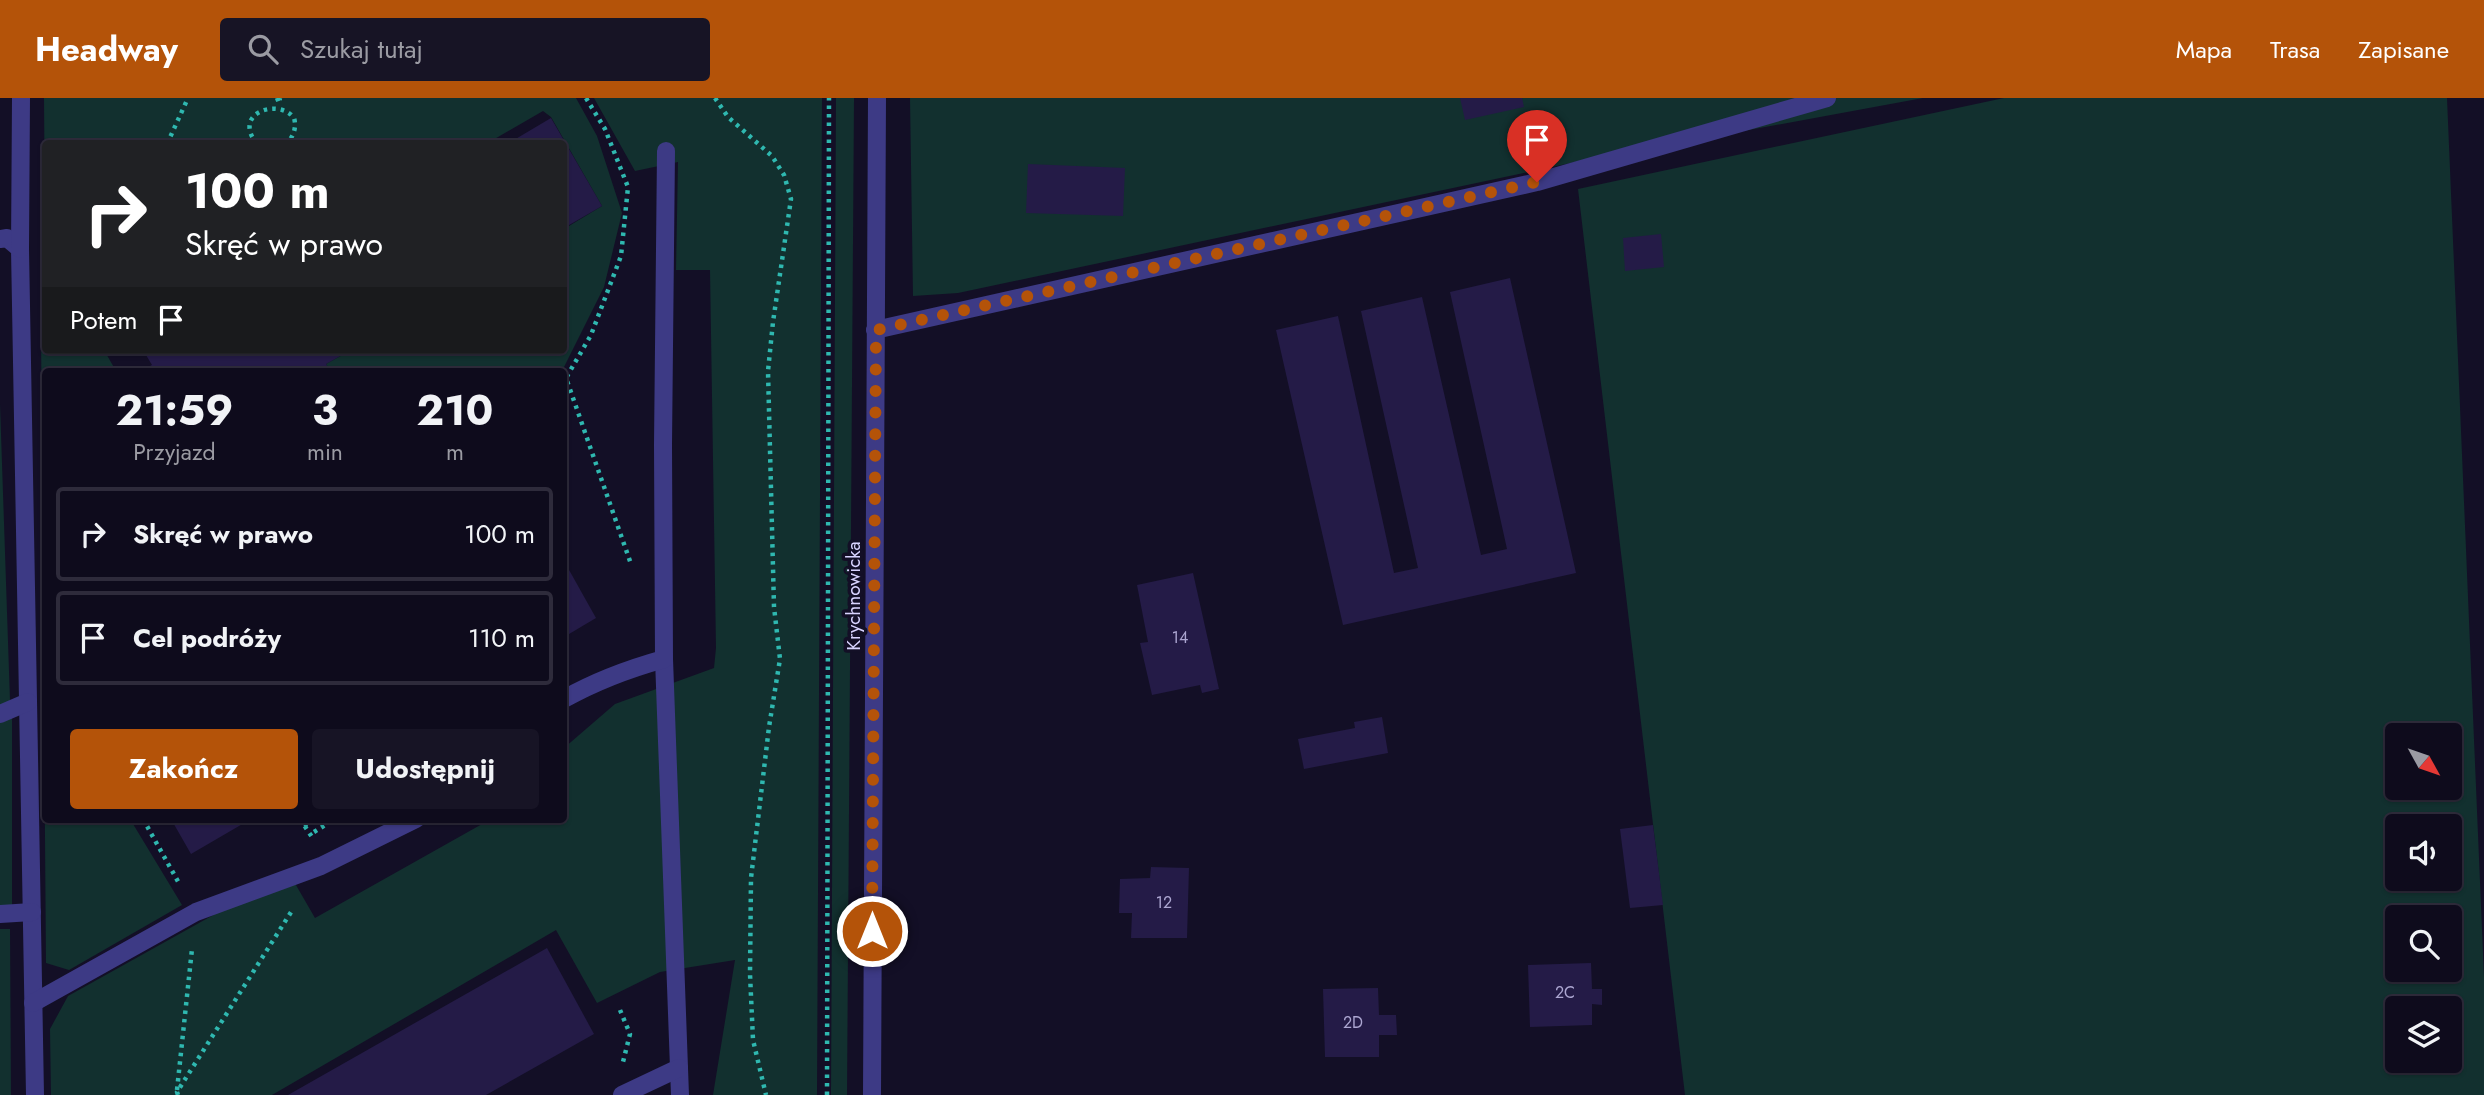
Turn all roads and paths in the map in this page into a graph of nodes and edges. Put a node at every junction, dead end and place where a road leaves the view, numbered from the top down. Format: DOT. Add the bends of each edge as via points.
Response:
graph roads {
  1 [pos="20,98"];
  2 [pos="187,98"];
  3 [pos="586,98"];
  4 [pos="715,98"];
  5 [pos="829,98"];
  6 [pos="877,98"];
  7 [pos="1827,98"];
  8 [pos="279,100"];
  9 [pos="169,140"];
  10 [pos="254,140"];
  11 [pos="290,140"];
  12 [pos="666,151"];
  13 [pos="0,239"];
  14 [pos="20,249"];
  15 [pos="876,330"];
  16 [pos="567,376"];
  17 [pos="567,381"];
  18 [pos="631,575"];
  19 [pos="664,659"];
  20 [pos="567,697"];
  21 [pos="28,702"];
  22 [pos="0,714"];
  23 [pos="308,823"];
  24 [pos="329,823"];
  25 [pos="408,823"];
  26 [pos="304,825"];
  27 [pos="310,835"];
  28 [pos="321,866"];
  29 [pos="32,912"];
  30 [pos="0,915"];
  31 [pos="33,1003"];
  32 [pos="620,1010"];
  33 [pos="679,1068"];
  34 [pos="621,1070"];
  35 [pos="35,1095"];
  36 [pos="178,1095"];
  37 [pos="622,1095"];
  38 [pos="680,1095"];
  39 [pos="766,1095"];
  40 [pos="827,1095"];
  41 [pos="872,1095"];
  1 -- 14 [label="street"];
  2 -- 9 [label="path"];
  3 -- 16 [label="path" via="605,129 628,187 621,256 591,335"];
  4 -- 39 [label="path" via="728,117 772,156 784,175 790,199 768,371 774,607 780,659 751,878 753,1040"];
  5 -- 40 [label="path"];
  6 -- 15 [label="street, Krychnowicka"];
  7 -- 15 [label="street" via="1537,182"];
  8 -- 10 [label="path" via="254,111 249,123"];
  8 -- 11 [label="path" via="295,122"];
  12 -- 19 [label="street"];
  13 -- 14 [label="street"];
  14 -- 21 [label="street"];
  15 -- 41 [label="street, Krychnowicka"];
  17 -- 18 [label="path" via="631,561"];
  19 -- 20 [label="street" via="589,684"];
  19 -- 33 [label="street"];
  21 -- 22 [label="street"];
  21 -- 29 [label="street"];
  23 -- 26 [label="path"];
  24 -- 27 [label="path"];
  25 -- 28 [label="street"];
  26 -- 27 [label="path"];
  27 -- 28 [label="path"];
  28 -- 31 [label="street" via="196,912"];
  28 -- 36 [label="path"];
  29 -- 30 [label="street"];
  29 -- 31 [label="street"];
  31 -- 35 [label="street"];
  32 -- 34 [label="path" via="630,1034"];
  33 -- 37 [label="street"];
  33 -- 38 [label="street"];
}
